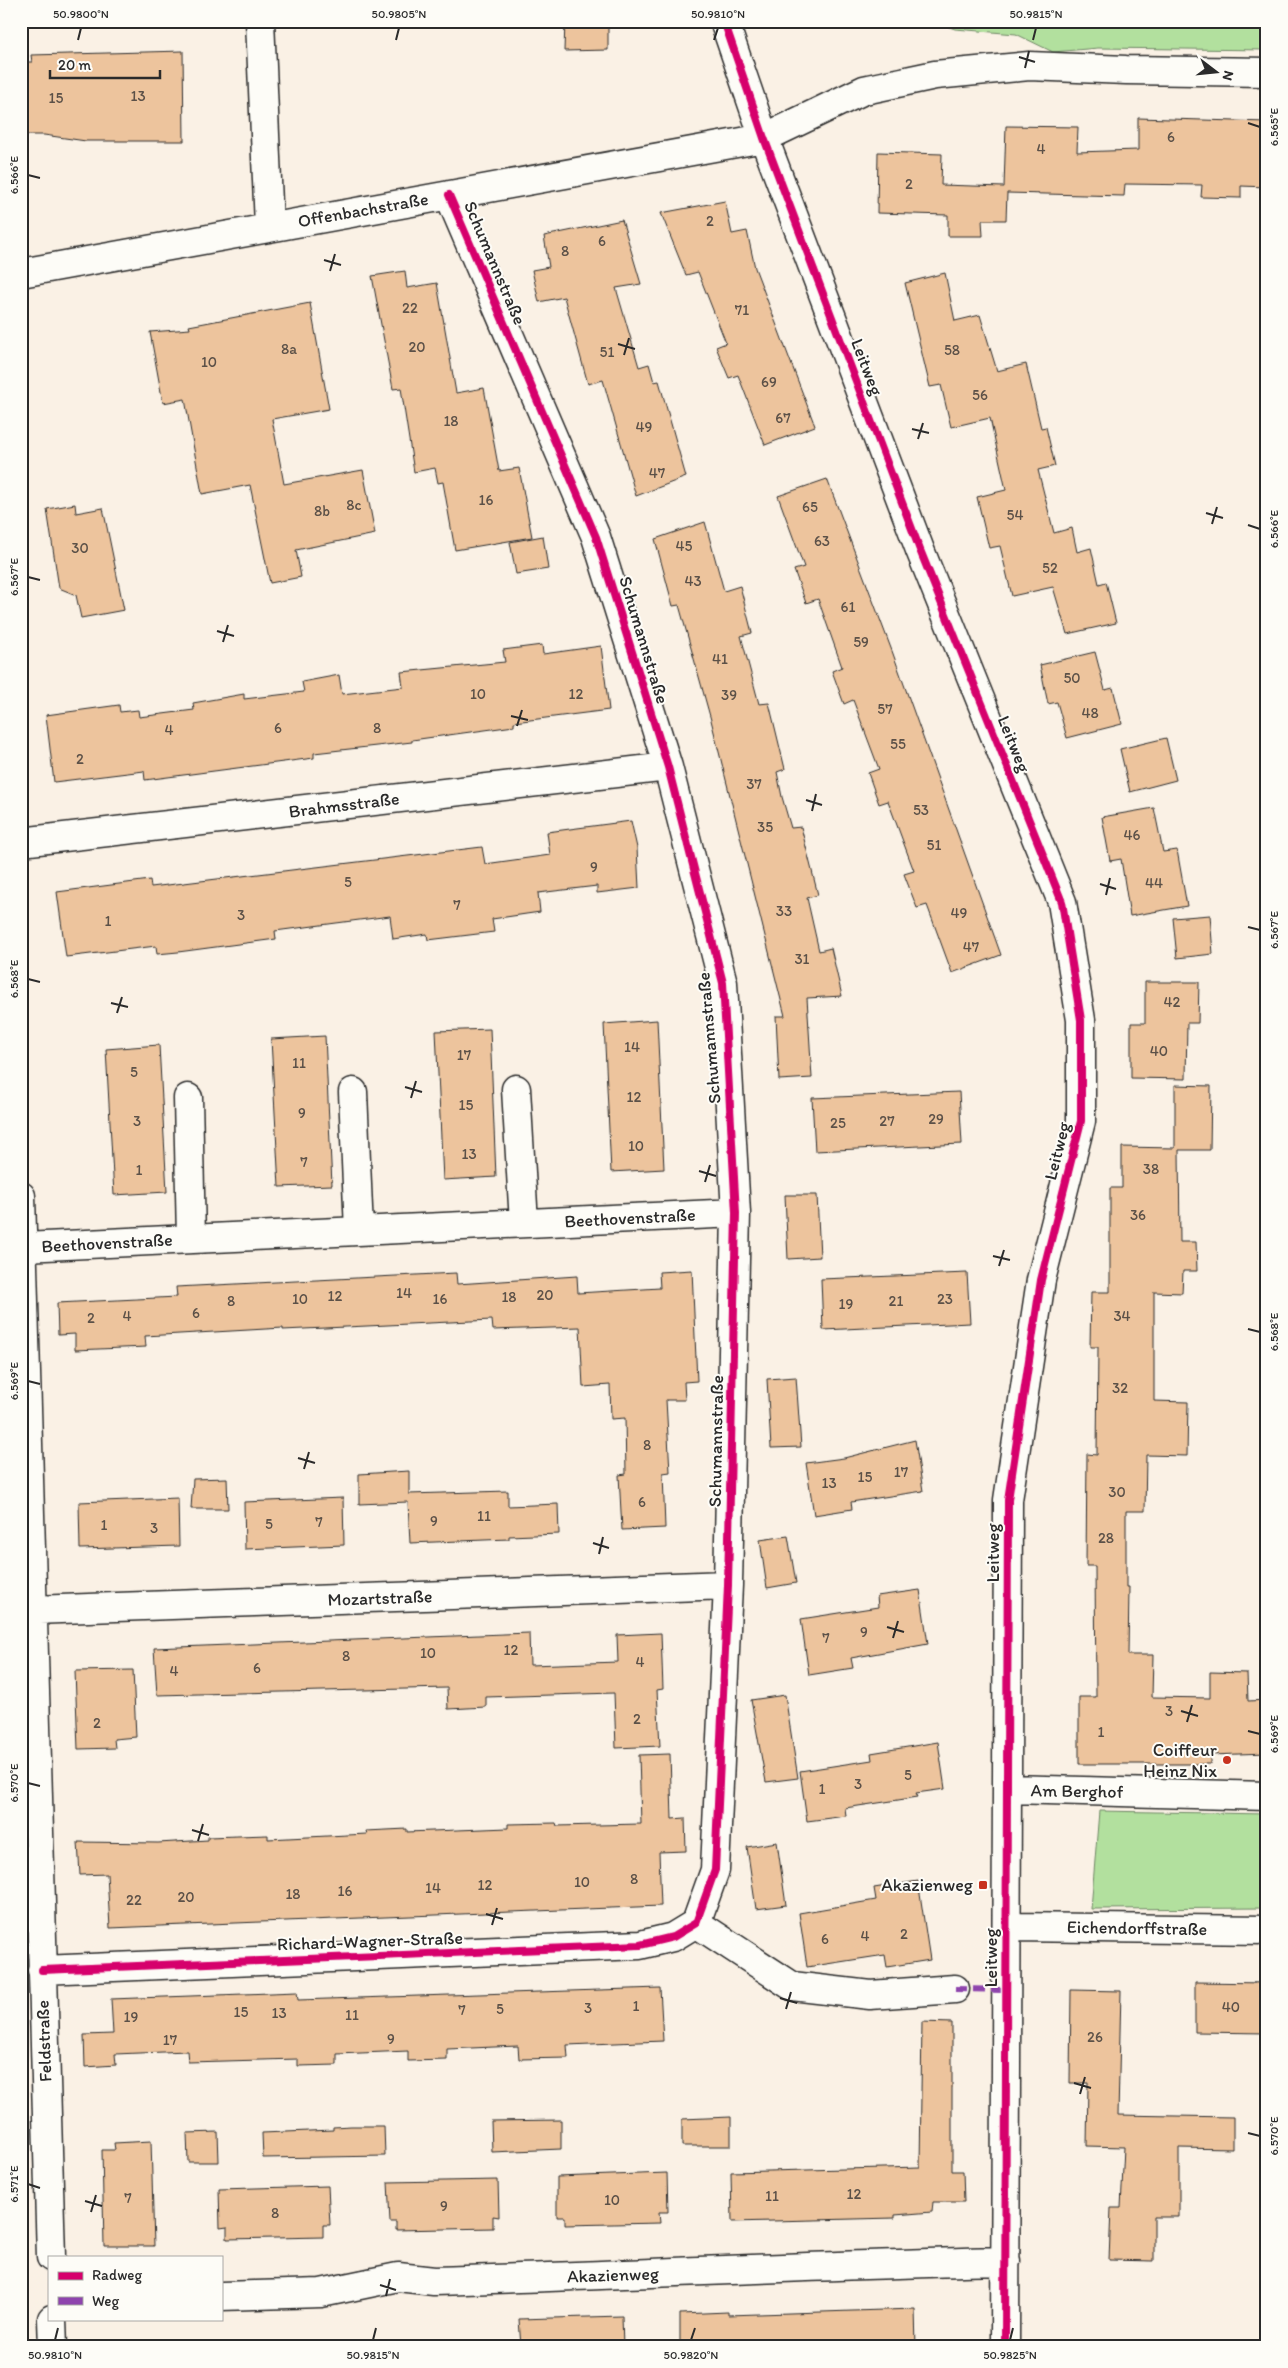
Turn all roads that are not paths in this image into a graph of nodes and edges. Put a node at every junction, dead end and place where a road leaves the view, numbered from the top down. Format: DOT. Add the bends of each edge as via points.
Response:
graph roads {
  1 [pos="260,21"];
  2 [pos="724,21"];
  3 [pos="1267,72"];
  4 [pos="764,138"];
  5 [pos="449,194"];
  6 [pos="269,226"];
  7 [pos="21,273"];
  8 [pos="668,767"];
  9 [pos="21,842"];
  10 [pos="516,1089"];
  11 [pos="353,1092"];
  12 [pos="188,1098"];
  13 [pos="21,1196"];
  14 [pos="736,1213"];
  15 [pos="524,1223"];
  16 [pos="359,1231"];
  17 [pos="191,1239"];
  18 [pos="24,1248"];
  19 [pos="728,1585"];
  20 [pos="33,1610"];
  21 [pos="1007,1789"];
  22 [pos="1267,1796"];
  23 [pos="696,1924"];
  24 [pos="1007,1927"];
  25 [pos="1267,1930"];
  26 [pos="42,1970"];
  27 [pos="955,1989"];
  28 [pos="32,2021"];
  29 [pos="51,2256"];
  30 [pos="1006,2261"];
  31 [pos="222,2296"];
  32 [pos="52,2320"];
  33 [pos="53,2347"];
  34 [pos="1005,2347"];
  1 -- 6 [label="street"];
  2 -- 4 [label="street, Leitweg"];
  3 -- 4 [label="street, Offenbachstraße" via="1029,66 935,75 864,90"];
  4 -- 5 [label="street, Offenbachstraße"];
  4 -- 21 [label="street, Leitweg" via="920,550 1062,902 1081,1020 1081,1120 1041,1280 1008,1500"];
  5 -- 6 [label="street, Offenbachstraße"];
  5 -- 8 [label="street, Schumannstraße" via="596,536"];
  6 -- 7 [label="street, Offenbachstraße"];
  8 -- 9 [label="street, Brahmsstraße"];
  8 -- 14 [label="street, Schumannstraße" via="723,983"];
  10 -- 15 [label="street"];
  11 -- 16 [label="street"];
  12 -- 17 [label="street, Beethovenstraße"];
  13 -- 18 [label="street, Feldstraße"];
  14 -- 15 [label="street, Beethovenstraße"];
  14 -- 19 [label="street, Schumannstraße"];
  15 -- 16 [label="street, Beethovenstraße"];
  16 -- 17 [label="street, Beethovenstraße"];
  17 -- 18 [label="street, Beethovenstraße"];
  18 -- 20 [label="street, Feldstraße"];
  19 -- 20 [label="street, Mozartstraße"];
  19 -- 23 [label="street, Schumannstraße" via="715,1870"];
  20 -- 26 [label="street, Feldstraße"];
  21 -- 22 [label="street, Am Berghof"];
  21 -- 24 [label="street, Leitweg"];
  23 -- 26 [label="street, Richard-Wagner-Straße" via="673,1937 640,1945"];
  23 -- 27 [label="street" via="792,1986 870,1995"];
  24 -- 25 [label="street, Eichendorffstraße"];
  24 -- 30 [label="street, Leitweg"];
  26 -- 28 [label="street, Feldstraße"];
  28 -- 29 [label="street, Feldstraße"];
  30 -- 31 [label="street, Akazienweg" via="836,2264 659,2274 454,2280 398,2277 321,2293"];
  30 -- 34 [label="street, Leitweg"];
  32 -- 33 [label="street"];
}
